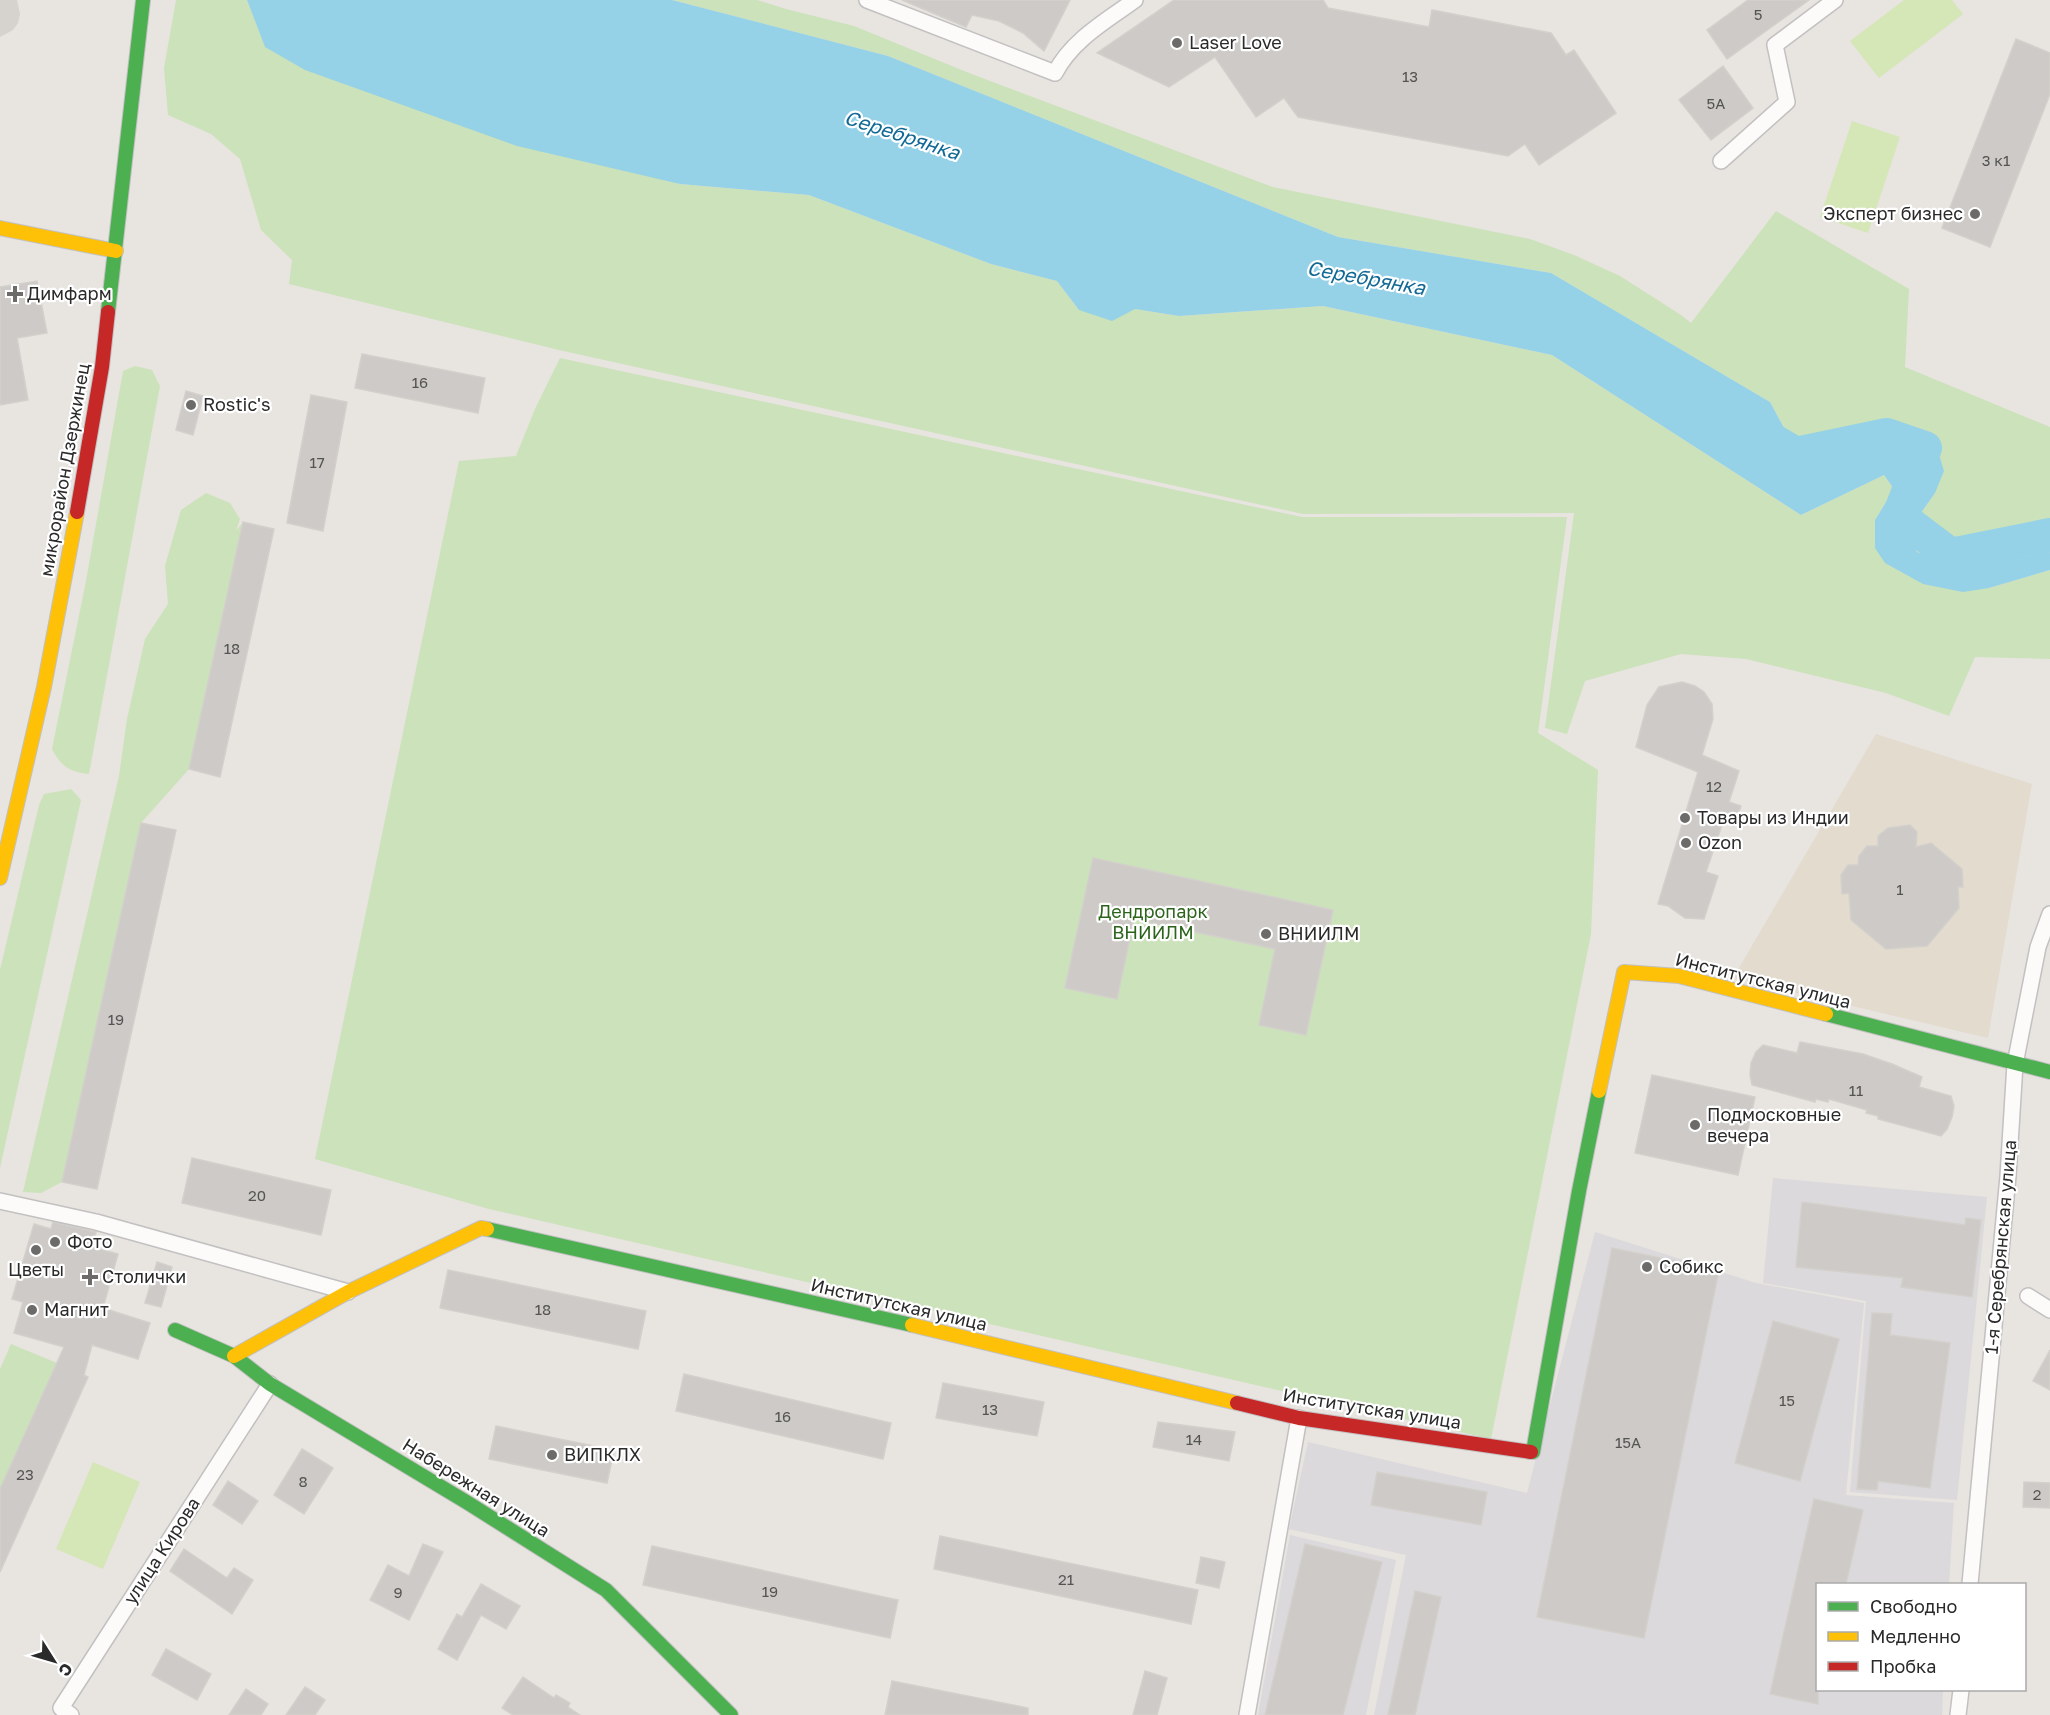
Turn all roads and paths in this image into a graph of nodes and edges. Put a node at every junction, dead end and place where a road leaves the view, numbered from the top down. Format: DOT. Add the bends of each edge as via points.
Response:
graph roads {
  1 [pos="142,0"];
  2 [pos="867,0"];
  3 [pos="1135,0"];
  4 [pos="1835,0"];
  5 [pos="1720,161"];
  6 [pos="0,228"];
  7 [pos="116,251"];
  8 [pos="0,878"];
  9 [pos="2050,914"];
  10 [pos="2015,1064"];
  11 [pos="2050,1072"];
  12 [pos="0,1201"];
  13 [pos="348,1292"];
  14 [pos="2028,1296"];
  15 [pos="2050,1310"];
  16 [pos="175,1330"];
  17 [pos="234,1356"];
  18 [pos="270,1384"];
  19 [pos="1299,1418"];
  20 [pos="1970,1583"];
  21 [pos="1961,1691"];
  22 [pos="71,1715"];
  23 [pos="731,1715"];
  24 [pos="1247,1715"];
  25 [pos="1959,1715"];
  1 -- 7 [label="street, микрорайон Дзержинец"];
  2 -- 3 [label="street" via="1055,73 1074,45"];
  4 -- 5 [label="street" via="1775,45 1787,102"];
  6 -- 7 [label="street"];
  7 -- 8 [label="street, микрорайон Дзержинец" via="81,490 44,687"];
  9 -- 10 [label="street, 1-я Серебрянская улица" via="2038,947"];
  10 -- 11 [label="street"];
  10 -- 19 [label="street, Институтская улица" via="1679,976 1624,972 1579,1191 1533,1452"];
  10 -- 20 [label="street, 1-я Серебрянская улица"];
  12 -- 13 [label="street" via="96,1222"];
  13 -- 17 [label="street, Институтская улица"];
  13 -- 19 [label="street, Институтская улица" via="481,1228"];
  14 -- 15 [label="street"];
  16 -- 17 [label="street, Набережная улица"];
  17 -- 18 [label="street, Набережная улица"];
  18 -- 22 [label="street, улица Кирова" via="61,1708"];
  18 -- 23 [label="street, Набережная улица" via="606,1590"];
  19 -- 24 [label="street"];
  21 -- 25 [label="street"];
}
